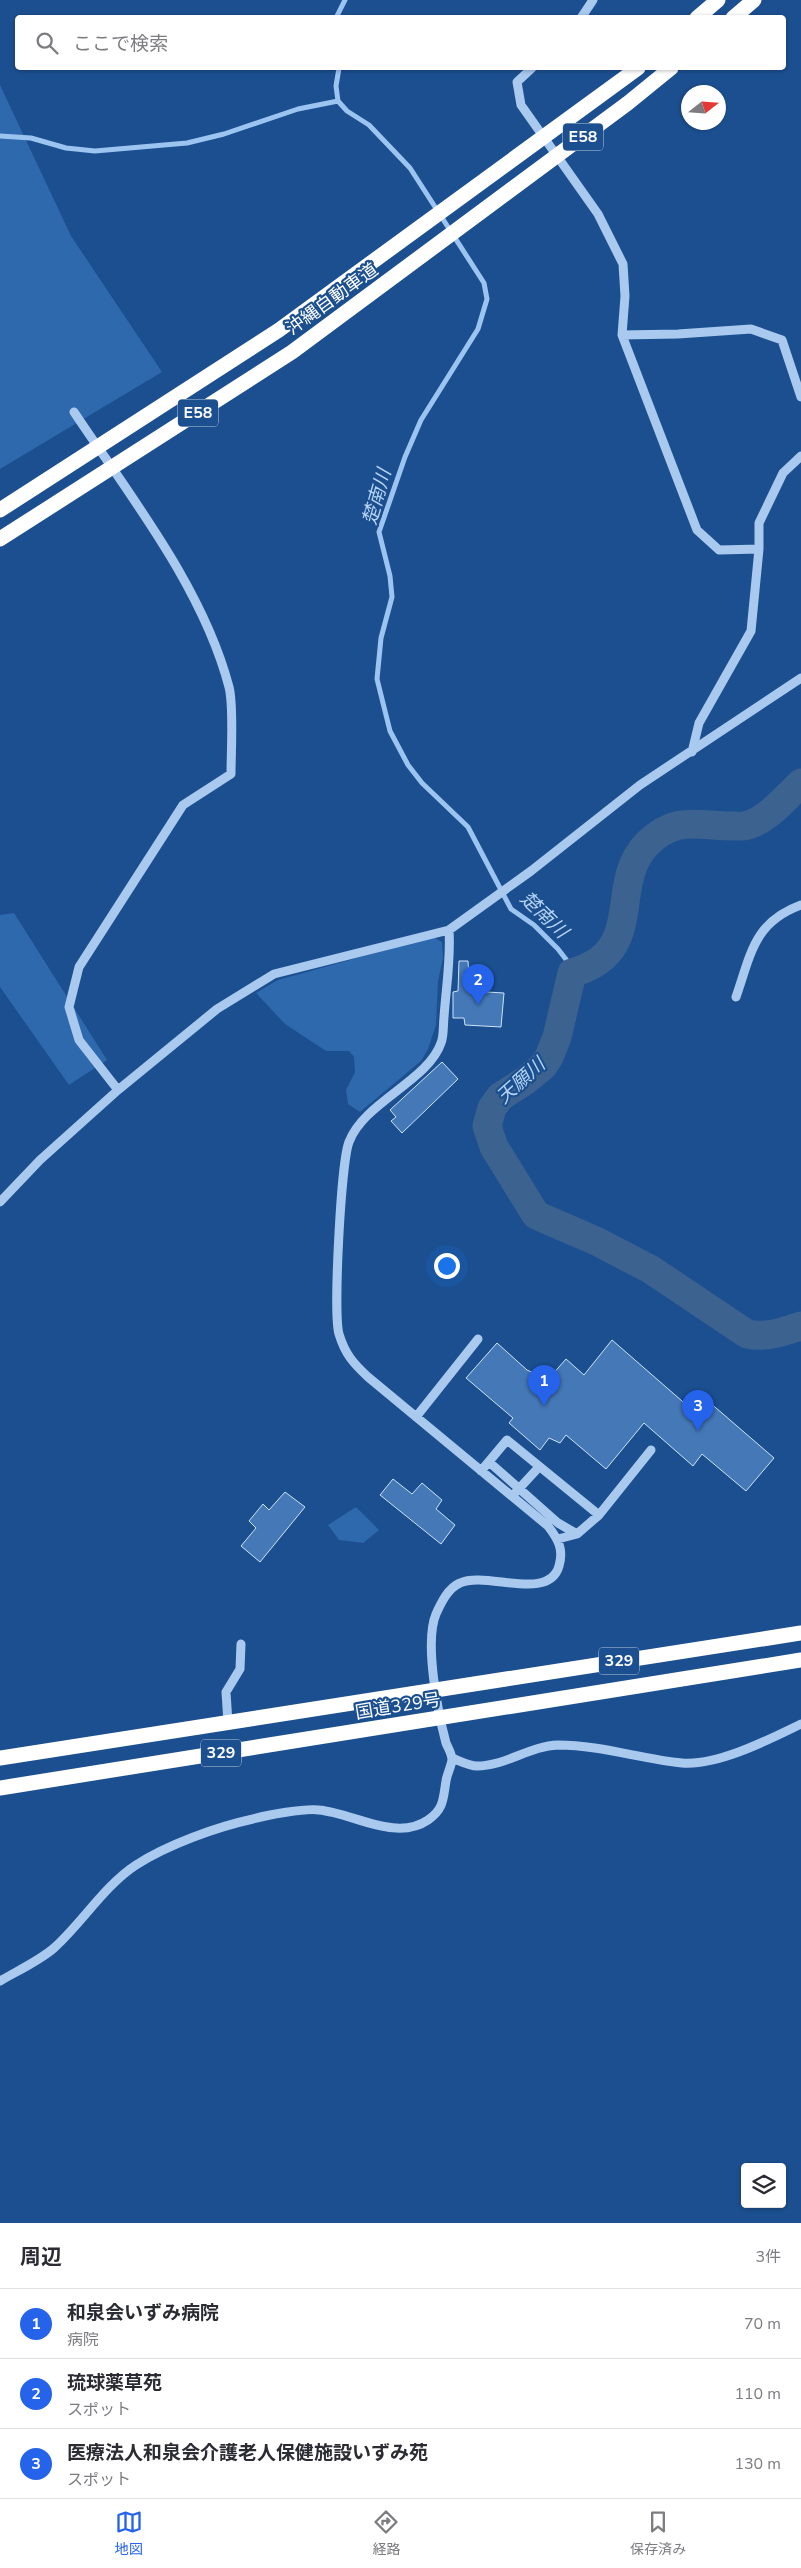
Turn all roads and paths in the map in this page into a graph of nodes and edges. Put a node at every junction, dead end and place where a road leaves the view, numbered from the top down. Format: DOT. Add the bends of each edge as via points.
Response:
graph roads {
  1 [pos="593,0"];
  2 [pos="718,0"];
  3 [pos="754,0"];
  4 [pos="583,15"];
  5 [pos="700,15"];
  6 [pos="736,15"];
  7 [pos="530,70"];
  8 [pos="635,70"];
  9 [pos="668,70"];
  10 [pos="622,335"];
  11 [pos="801,397"];
  12 [pos="74,412"];
  13 [pos="801,456"];
  14 [pos="0,510"];
  15 [pos="0,540"];
  16 [pos="759,549"];
  17 [pos="801,678"];
  18 [pos="692,752"];
  19 [pos="801,905"];
  20 [pos="449,930"];
  21 [pos="736,997"];
  22 [pos="118,1090"];
  23 [pos="0,1202"];
  24 [pos="478,1339"];
  25 [pos="416,1417"];
  26 [pos="650,1450"];
  27 [pos="489,1462"];
  28 [pos="539,1468"];
  29 [pos="481,1471"];
  30 [pos="515,1493"];
  31 [pos="599,1515"];
  32 [pos="577,1534"];
  33 [pos="558,1539"];
  34 [pos="801,1633"];
  35 [pos="241,1644"];
  36 [pos="801,1660"];
  37 [pos="436,1689"];
  38 [pos="442,1717"];
  39 [pos="228,1723"];
  40 [pos="801,1724"];
  41 [pos="0,1758"];
  42 [pos="452,1758"];
  43 [pos="0,1788"];
  44 [pos="0,1981"];
  1 -- 4 [label="street"];
  2 -- 5 [label="highway"];
  3 -- 6 [label="highway"];
  7 -- 10 [label="street" via="517,82 521,105 598,214 623,264"];
  8 -- 14 [label="highway, 沖縄自動車道 / E58" via="279,330"];
  9 -- 15 [label="highway, 沖縄自動車道 / E58" via="292,352"];
  10 -- 11 [label="street" via="751,329 782,340"];
  10 -- 16 [label="street" via="696,530 719,550"];
  12 -- 22 [label="street" via="166,552 209,627 230,689 231,774 183,805 79,967 69,1007 79,1040"];
  13 -- 16 [label="street" via="783,473 759,523"];
  16 -- 18 [label="street" via="751,631 699,723"];
  17 -- 18 [label="street"];
  18 -- 20 [label="street" via="640,785 531,871"];
  19 -- 21 [label="street" via="782,912 756,939"];
  20 -- 22 [label="street" via="274,974 217,1009"];
  20 -- 25 [label="street" via="441,1043 428,1062 364,1119 349,1142 343,1184 337,1303 339,1333 349,1359"];
  22 -- 23 [label="street" via="40,1160"];
  24 -- 25 [label="street"];
  25 -- 29 [label="street"];
  26 -- 31 [label="street"];
  27 -- 28 [label="street" via="507,1440"];
  27 -- 29 [label="street"];
  27 -- 30 [label="street"];
  28 -- 30 [label="street"];
  28 -- 31 [label="street"];
  29 -- 30 [label="street"];
  30 -- 32 [label="street"];
  30 -- 33 [label="street"];
  31 -- 32 [label="street"];
  32 -- 33 [label="street"];
  33 -- 37 [label="street" via="562,1556 557,1572 543,1583 528,1585 485,1579 460,1582 442,1601 432,1631"];
  34 -- 37 [label="highway, 国道329号 / 329"];
  35 -- 39 [label="street" via="240,1669 226,1692"];
  36 -- 38 [label="highway, 国道329号 / 329"];
  37 -- 38 [label="street"];
  37 -- 39 [label="highway, 国道329号 / 329"];
  38 -- 42 [label="street"];
  38 -- 43 [label="highway, 国道329号 / 329"];
  39 -- 41 [label="highway, 国道329号 / 329"];
  40 -- 42 [label="street" via="738,1752 684,1763 557,1745 492,1765 475,1766"];
  42 -- 44 [label="street" via="444,1800 439,1812 426,1822 391,1828 318,1810 252,1819 187,1840 136,1866 118,1880 52,1949"];
}
